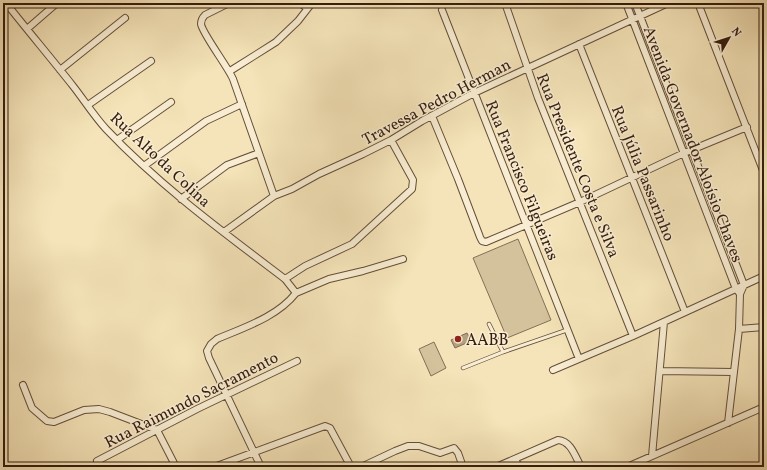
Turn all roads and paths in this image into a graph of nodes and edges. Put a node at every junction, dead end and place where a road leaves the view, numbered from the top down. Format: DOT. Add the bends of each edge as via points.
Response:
graph roads {
  1 [pos="6,3"];
  2 [pos="57,3"];
  3 [pos="229,3"];
  4 [pos="300,3"];
  5 [pos="312,3"];
  6 [pos="504,3"];
  7 [pos="626,3"];
  8 [pos="635,3"];
  9 [pos="668,3"];
  10 [pos="698,3"];
  11 [pos="307,8"];
  12 [pos="442,10"];
  13 [pos="640,15"];
  14 [pos="125,18"];
  15 [pos="632,19"];
  16 [pos="27,29"];
  17 [pos="580,44"];
  18 [pos="151,61"];
  19 [pos="527,68"];
  20 [pos="60,70"];
  21 [pos="230,71"];
  22 [pos="474,93"];
  23 [pos="171,102"];
  24 [pos="242,104"];
  25 [pos="88,105"];
  26 [pos="432,116"];
  27 [pos="747,126"];
  28 [pos="117,140"];
  29 [pos="391,140"];
  30 [pos="692,150"];
  31 [pos="259,153"];
  32 [pos="684,154"];
  33 [pos="144,166"];
  34 [pos="764,173"];
  35 [pos="632,178"];
  36 [pos="274,196"];
  37 [pos="181,199"];
  38 [pos="580,202"];
  39 [pos="527,225"];
  40 [pos="224,232"];
  41 [pos="403,259"];
  42 [pos="764,276"];
  43 [pos="285,279"];
  44 [pos="744,285"];
  45 [pos="736,288"];
  46 [pos="296,293"];
  47 [pos="740,294"];
  48 [pos="685,312"];
  49 [pos="664,322"];
  50 [pos="489,324"];
  51 [pos="764,327"];
  52 [pos="567,330"];
  53 [pos="739,330"];
  54 [pos="633,336"];
  55 [pos="503,352"];
  56 [pos="580,359"];
  57 [pos="297,361"];
  58 [pos="463,368"];
  59 [pos="553,370"];
  60 [pos="660,371"];
  61 [pos="734,372"];
  62 [pos="23,386"];
  63 [pos="227,394"];
  64 [pos="764,407"];
  65 [pos="728,423"];
  66 [pos="157,430"];
  67 [pos="253,452"];
  68 [pos="652,456"];
  69 [pos="515,459"];
  70 [pos="97,461"];
  71 [pos="176,467"];
  72 [pos="214,467"];
  73 [pos="261,467"];
  74 [pos="351,467"];
  75 [pos="361,467"];
  76 [pos="463,467"];
  77 [pos="496,467"];
  78 [pos="519,467"];
  79 [pos="581,467"];
  80 [pos="626,467"];
  1 -- 16 [label="street, Rua Alto da Colina"];
  2 -- 16 [label="street"];
  3 -- 21 [label="street" via="203,17 202,27"];
  4 -- 11 [label="street"];
  5 -- 11 [label="street"];
  6 -- 19 [label="street, Rua Presidente Costa e Silva"];
  7 -- 15 [label="street, Avenida Governador Aloísio Chaves"];
  8 -- 13 [label="street, Avenida Governador Aloísio Chaves"];
  9 -- 13 [label="street, Travessa Pedro Herman"];
  10 -- 27 [label="street"];
  11 -- 21 [label="street" via="298,21 276,42"];
  12 -- 22 [label="street, Rua Francisco Filgueiras"];
  13 -- 15 [label="street, Travessa Pedro Herman"];
  13 -- 30 [label="street, Avenida Governador Aloísio Chaves"];
  14 -- 20 [label="street"];
  15 -- 17 [label="street, Travessa Pedro Herman"];
  15 -- 32 [label="street, Avenida Governador Aloísio Chaves"];
  16 -- 20 [label="street, Rua Alto da Colina"];
  17 -- 19 [label="street, Travessa Pedro Herman"];
  17 -- 35 [label="street, Rua Júlia Passarinho"];
  18 -- 25 [label="street"];
  19 -- 22 [label="street, Travessa Pedro Herman"];
  19 -- 38 [label="street, Rua Presidente Costa e Silva"];
  20 -- 25 [label="street, Rua Alto da Colina"];
  21 -- 24 [label="street"];
  22 -- 26 [label="street, Travessa Pedro Herman"];
  22 -- 39 [label="street, Rua Francisco Filgueiras"];
  23 -- 28 [label="street"];
  24 -- 31 [label="street"];
  24 -- 33 [label="street" via="206,121"];
  25 -- 28 [label="street, Rua Alto da Colina"];
  26 -- 29 [label="street, Travessa Pedro Herman"];
  26 -- 39 [label="street" via="482,241 488,242"];
  27 -- 30 [label="street"];
  27 -- 34 [label="street"];
  28 -- 33 [label="street, Rua Alto da Colina"];
  29 -- 36 [label="street, Travessa Pedro Herman"];
  29 -- 43 [label="street" via="413,180 412,189 352,244 305,266"];
  30 -- 32 [label="street"];
  30 -- 44 [label="street, Avenida Governador Aloísio Chaves"];
  31 -- 36 [label="street"];
  31 -- 37 [label="street" via="227,165"];
  32 -- 35 [label="street"];
  32 -- 45 [label="street, Avenida Governador Aloísio Chaves"];
  33 -- 37 [label="street, Rua Alto da Colina"];
  35 -- 38 [label="street"];
  35 -- 48 [label="street, Rua Júlia Passarinho"];
  36 -- 40 [label="street, Travessa Pedro Herman"];
  37 -- 40 [label="street, Rua Alto da Colina"];
  38 -- 39 [label="street"];
  38 -- 54 [label="street, Rua Presidente Costa e Silva"];
  39 -- 52 [label="street, Rua Francisco Filgueiras"];
  40 -- 43 [label="street, Rua Alto da Colina"];
  41 -- 46 [label="street" via="329,279"];
  42 -- 44 [label="street"];
  43 -- 46 [label="street, Rua Alto da Colina"];
  44 -- 45 [label="street"];
  44 -- 47 [label="street, Avenida Governador Aloísio Chaves"];
  45 -- 47 [label="street, Avenida Governador Aloísio Chaves"];
  45 -- 48 [label="street"];
  46 -- 63 [label="street" via="277,311 214,341 208,348 209,358"];
  47 -- 53 [label="street, Avenida Governador Aloísio Chaves"];
  48 -- 49 [label="street"];
  49 -- 54 [label="street"];
  49 -- 60 [label="street"];
  50 -- 55 [label="lane"];
  51 -- 53 [label="street"];
  52 -- 55 [label="lane"];
  52 -- 56 [label="street, Rua Francisco Filgueiras"];
  53 -- 61 [label="street, Avenida Governador Aloísio Chaves"];
  54 -- 56 [label="street"];
  55 -- 58 [label="lane"];
  56 -- 59 [label="street"];
  57 -- 63 [label="street, Rua Raimundo Sacramento"];
  60 -- 61 [label="street"];
  60 -- 68 [label="street"];
  61 -- 65 [label="street, Avenida Governador Aloísio Chaves"];
  62 -- 66 [label="street" via="32,408 50,422 84,410 99,409"];
  63 -- 66 [label="street, Rua Raimundo Sacramento"];
  63 -- 67 [label="street"];
  64 -- 65 [label="street"];
  65 -- 68 [label="street"];
  66 -- 70 [label="street, Rua Raimundo Sacramento"];
  66 -- 71 [label="street"];
  67 -- 72 [label="street"];
  67 -- 73 [label="street"];
  67 -- 74 [label="street" via="326,426 330,428"];
  68 -- 80 [label="street"];
  69 -- 77 [label="street"];
  69 -- 78 [label="street"];
  69 -- 79 [label="street" via="558,440 569,444"];
  75 -- 76 [label="street" via="412,446 438,453 454,448"];
}
